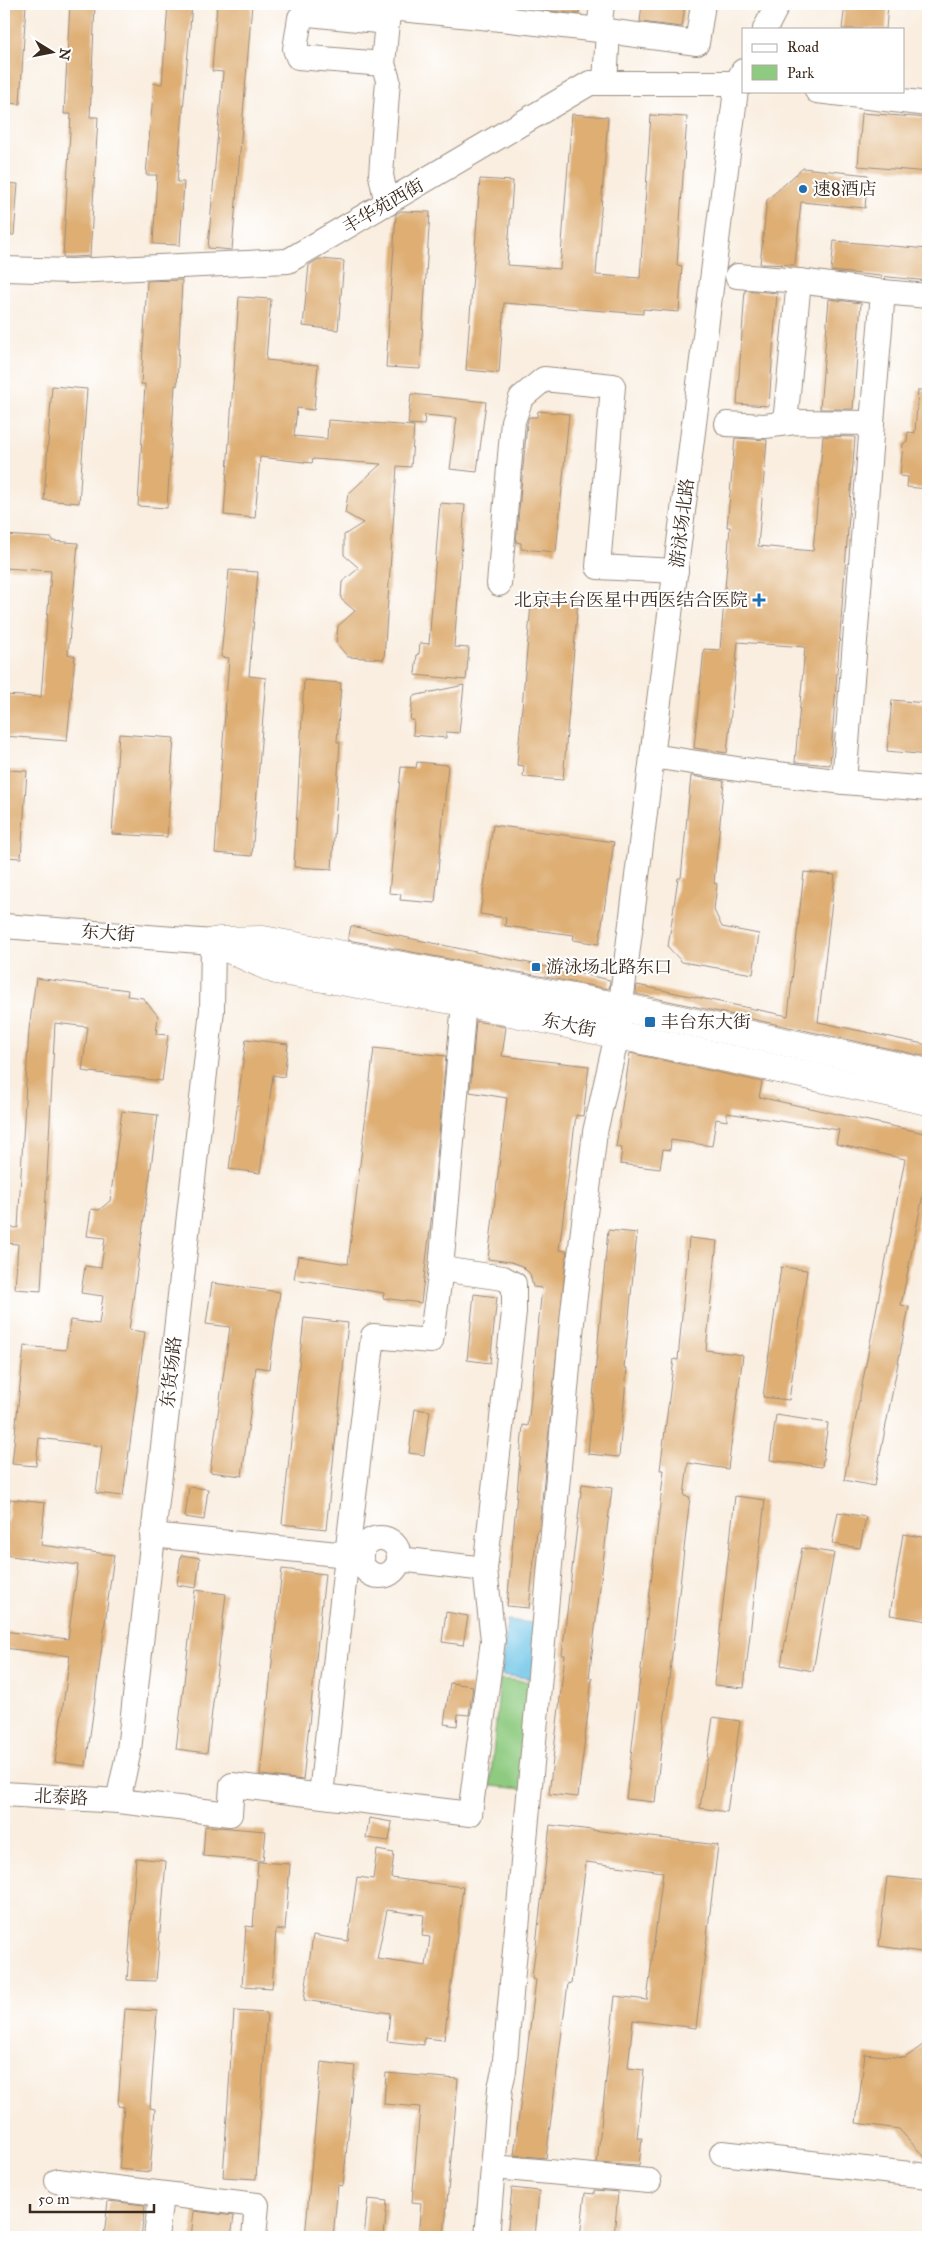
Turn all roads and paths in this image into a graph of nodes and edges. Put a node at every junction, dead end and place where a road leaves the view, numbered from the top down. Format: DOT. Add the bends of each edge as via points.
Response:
graph roads {
  1 [pos="602,4"];
  2 [pos="703,4"];
  3 [pos="778,4"];
  4 [pos="342,10"];
  5 [pos="502,12"];
  6 [pos="387,22"];
  7 [pos="766,28"];
  8 [pos="603,30"];
  9 [pos="383,64"];
  10 [pos="741,79"];
  11 [pos="605,83"];
  12 [pos="826,92"];
  13 [pos="928,104"];
  14 [pos="387,204"];
  15 [pos="4,269"];
  16 [pos="737,276"];
  17 [pos="799,281"];
  18 [pos="883,292"];
  19 [pos="928,296"];
  20 [pos="785,423"];
  21 [pos="872,423"];
  22 [pos="727,424"];
  23 [pos="676,571"];
  24 [pos="499,584"];
  25 [pos="652,756"];
  26 [pos="844,782"];
  27 [pos="928,789"];
  28 [pos="4,926"];
  29 [pos="213,942"];
  30 [pos="464,1002"];
  31 [pos="621,1006"];
  32 [pos="617,1035"];
  33 [pos="928,1073"];
  34 [pos="928,1101"];
  35 [pos="440,1269"];
  36 [pos="152,1535"];
  37 [pos="355,1555"];
  38 [pos="485,1569"];
  39 [pos="4,1794"];
  40 [pos="321,1795"];
  41 [pos="118,1801"];
  42 [pos="722,2153"];
  43 [pos="493,2167"];
  44 [pos="928,2176"];
  45 [pos="57,2181"];
  46 [pos="649,2181"];
  47 [pos="161,2195"];
  48 [pos="156,2237"];
  49 [pos="254,2237"];
  50 [pos="487,2237"];
  1 -- 8 [label="street"];
  2 -- 8 [label="street" via="698,43"];
  3 -- 7 [label="street"];
  4 -- 6 [label="street"];
  4 -- 9 [label="street" via="300,18 295,48 298,56"];
  5 -- 6 [label="street" via="390,8"];
  5 -- 8 [label="street"];
  6 -- 9 [label="street"];
  8 -- 11 [label="street"];
  9 -- 14 [label="street" via="388,80 381,175"];
  10 -- 11 [label="street, 丰华苑西街"];
  10 -- 23 [label="street, 游泳场北路"];
  11 -- 14 [label="street, 丰华苑西街" via="590,83"];
  12 -- 13 [label="street"];
  14 -- 15 [label="street, 丰华苑西街" via="288,261 72,271"];
  16 -- 17 [label="street"];
  17 -- 18 [label="street"];
  17 -- 20 [label="street"];
  18 -- 19 [label="street"];
  18 -- 21 [label="street"];
  20 -- 21 [label="street"];
  20 -- 22 [label="street" via="764,426"];
  21 -- 26 [label="street"];
  23 -- 24 [label="street" via="598,567 613,386 544,379 521,398 513,421"];
  23 -- 25 [label="street, 游泳场北路"];
  25 -- 26 [label="street"];
  25 -- 31 [label="street, 游泳场北路"];
  26 -- 27 [label="street"];
  28 -- 29 [label="street, 东大街"];
  29 -- 30 [label="main road, 东大街" via="276,970"];
  29 -- 31 [label="main road, 东大街" via="264,940"];
  29 -- 36 [label="street, 东货场路" via="212,1010"];
  30 -- 32 [label="main road, 东大街"];
  30 -- 35 [label="street"];
  31 -- 32 [label="street, 游泳场北路"];
  31 -- 33 [label="main road, 东大街"];
  32 -- 34 [label="main road, 东大街"];
  32 -- 43 [label="street, 游泳场北路" via="595,1132 573,1312"];
  35 -- 37 [label="street" via="432,1341 373,1336"];
  35 -- 38 [label="street" via="503,1278 514,1284 514,1312"];
  36 -- 37 [label="street"];
  36 -- 41 [label="street, 东货场路" via="129,1750"];
  37 -- 38 [label="street" via="368,1543 384,1538 398,1549 399,1559"];
  37 -- 40 [label="street"];
  38 -- 40 [label="street" via="493,1640 470,1814"];
  39 -- 41 [label="street, 北泰路"];
  40 -- 41 [label="street, 北泰路" via="232,1785 230,1814"];
  42 -- 44 [label="street"];
  43 -- 46 [label="street"];
  43 -- 50 [label="street, 游泳场北路"];
  45 -- 47 [label="street"];
  47 -- 48 [label="street"];
  47 -- 49 [label="street" via="256,2205"];
}
